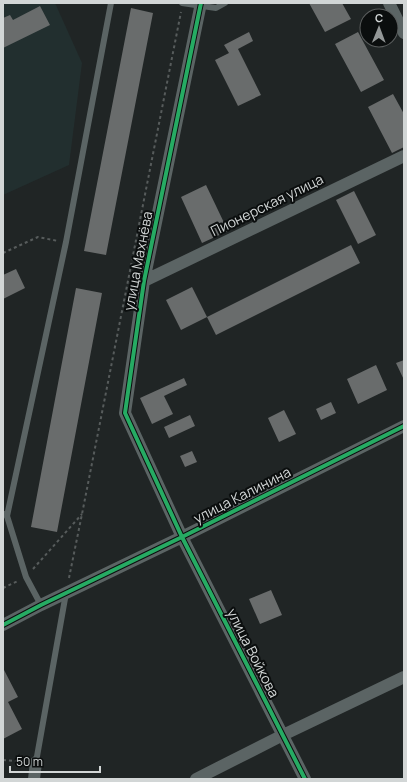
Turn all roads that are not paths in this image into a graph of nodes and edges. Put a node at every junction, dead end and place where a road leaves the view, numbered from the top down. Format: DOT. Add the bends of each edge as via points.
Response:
graph roads {
  1 [pos="111,3"];
  2 [pos="182,3"];
  3 [pos="225,3"];
  4 [pos="389,3"];
  5 [pos="201,4"];
  6 [pos="404,33"];
  7 [pos="404,156"];
  8 [pos="144,281"];
  9 [pos="404,426"];
  10 [pos="5,514"];
  11 [pos="182,537"];
  12 [pos="66,593"];
  13 [pos="41,605"];
  14 [pos="3,625"];
  15 [pos="404,677"];
  16 [pos="283,735"];
  17 [pos="36,762"];
  18 [pos="34,779"];
  19 [pos="196,779"];
  20 [pos="305,779"];
  1 -- 10 [label="lane" via="66,242"];
  2 -- 5 [label="lane"];
  3 -- 5 [label="lane" via="216,8"];
  4 -- 6 [label="street"];
  5 -- 8 [label="street, улица Махнёва"];
  7 -- 8 [label="street, Пионерская улица"];
  8 -- 11 [label="street, улица Махнёва" via="124,413"];
  9 -- 11 [label="street, улица Калинина"];
  10 -- 13 [label="lane" via="26,577"];
  11 -- 12 [label="street, улица Калинина"];
  11 -- 16 [label="street, улица Войкова"];
  12 -- 13 [label="street, улица Калинина"];
  12 -- 17 [label="lane"];
  13 -- 14 [label="street, улица Калинина"];
  15 -- 16 [label="street"];
  16 -- 19 [label="street"];
  16 -- 20 [label="street, улица Войкова"];
  17 -- 18 [label="street"];
}
